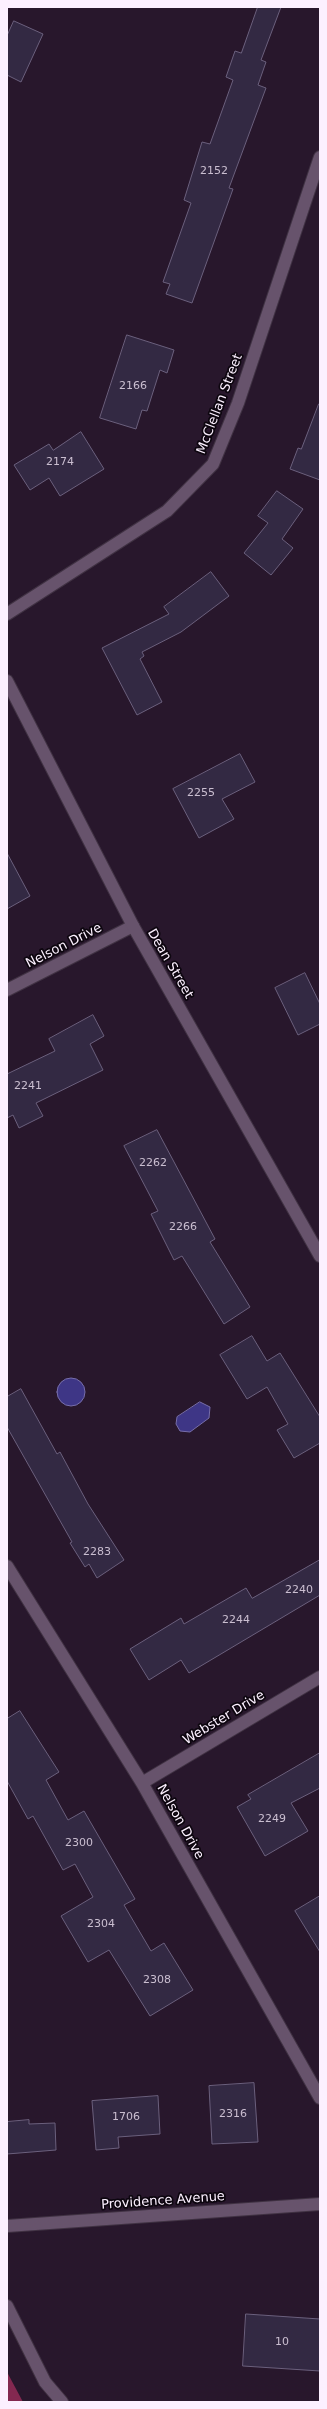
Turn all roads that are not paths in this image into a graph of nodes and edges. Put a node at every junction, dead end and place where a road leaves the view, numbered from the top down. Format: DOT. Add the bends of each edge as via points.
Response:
graph roads {
  1 [pos="320,157"];
  2 [pos="7,614"];
  3 [pos="7,680"];
  4 [pos="133,926"];
  5 [pos="7,990"];
  6 [pos="320,1256"];
  7 [pos="7,1566"];
  8 [pos="320,1677"];
  9 [pos="142,1783"];
  10 [pos="320,2098"];
  11 [pos="320,2204"];
  12 [pos="7,2226"];
  13 [pos="7,2306"];
  14 [pos="62,2402"];
  1 -- 2 [label="street, McClellan Street" via="238,403 213,464 167,511"];
  3 -- 4 [label="street, Dean Street"];
  4 -- 5 [label="street, Nelson Drive"];
  4 -- 6 [label="street, Dean Street"];
  7 -- 9 [label="street, Nelson Drive"];
  8 -- 9 [label="street, Webster Drive"];
  9 -- 10 [label="street, Nelson Drive"];
  11 -- 12 [label="street, Providence Avenue"];
  13 -- 14 [label="street" via="45,2382"];
}
